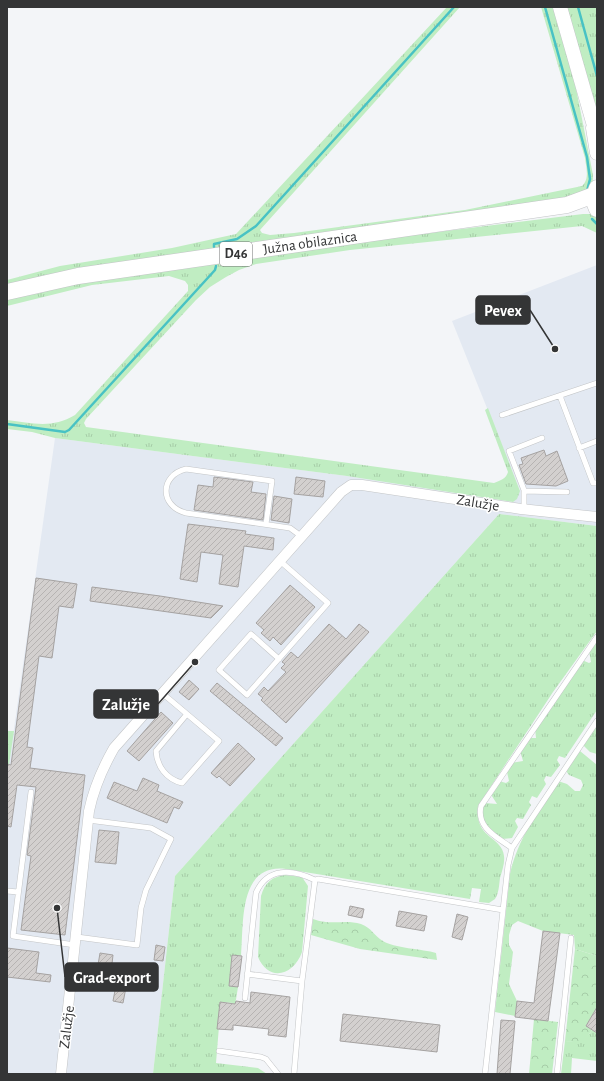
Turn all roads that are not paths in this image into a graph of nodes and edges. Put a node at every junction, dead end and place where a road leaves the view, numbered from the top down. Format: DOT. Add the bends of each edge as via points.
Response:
graph roads {
  1 [pos="560,7"];
  2 [pos="595,132"];
  3 [pos="597,152"];
  4 [pos="596,200"];
  5 [pos="7,292"];
  6 [pos="597,383"];
  7 [pos="560,396"];
  8 [pos="502,415"];
  9 [pos="542,438"];
  10 [pos="597,441"];
  11 [pos="579,448"];
  12 [pos="597,484"];
  13 [pos="524,491"];
  14 [pos="568,492"];
  15 [pos="524,510"];
  16 [pos="597,518"];
  17 [pos="266,524"];
  18 [pos="301,536"];
  19 [pos="280,561"];
  20 [pos="597,637"];
  21 [pos="279,659"];
  22 [pos="162,693"];
  23 [pos="187,714"];
  24 [pos="597,721"];
  25 [pos="31,792"];
  26 [pos="88,820"];
  27 [pos="512,848"];
  28 [pos="315,880"];
  29 [pos="7,891"];
  30 [pos="18,892"];
  31 [pos="503,910"];
  32 [pos="571,938"];
  33 [pos="76,941"];
  34 [pos="248,974"];
  35 [pos="302,981"];
  36 [pos="245,998"];
  37 [pos="219,1051"];
  38 [pos="61,1074"];
  39 [pos="278,1074"];
  40 [pos="294,1074"];
  41 [pos="485,1074"];
  42 [pos="557,1074"];
  1 -- 2 [label="main road"];
  2 -- 3 [label="main road"];
  4 -- 5 [label="main road, Južna obilaznica / D46" via="78,276"];
  6 -- 7 [label="lane"];
  7 -- 8 [label="lane"];
  7 -- 11 [label="lane"];
  9 -- 13 [label="lane" via="509,451"];
  10 -- 11 [label="lane"];
  11 -- 12 [label="lane" via="593,483"];
  13 -- 14 [label="lane"];
  13 -- 15 [label="lane"];
  15 -- 16 [label="street, Zalužje"];
  15 -- 18 [label="street, Zalužje" via="351,485 341,492"];
  17 -- 17 [label="lane" via="180,512 168,501 166,493 169,480 177,471 186,469 272,481"];
  17 -- 18 [label="lane" via="290,528"];
  18 -- 19 [label="street, Zalužje"];
  19 -- 21 [label="lane" via="328,603"];
  19 -- 22 [label="street, Zalužje"];
  20 -- 27 [label="lane" via="481,806 482,823 489,832"];
  21 -- 21 [label="lane" via="247,695 219,670 251,634"];
  22 -- 23 [label="lane"];
  22 -- 26 [label="street, Zalužje" via="114,748 93,791"];
  23 -- 23 [label="lane" via="219,741 182,783 167,775 157,760 156,750"];
  24 -- 27 [label="lane"];
  25 -- 30 [label="lane"];
  26 -- 33 [label="street, Zalužje"];
  26 -- 33 [label="lane" via="151,828 171,839 146,890 137,945"];
  27 -- 31 [label="lane"];
  28 -- 31 [label="lane"];
  28 -- 34 [label="lane" via="304,875 275,873 259,885"];
  28 -- 35 [label="lane"];
  29 -- 30 [label="lane"];
  30 -- 33 [label="lane" via="13,936"];
  31 -- 41 [label="lane"];
  32 -- 42 [label="lane"];
  33 -- 38 [label="street, Zalužje"];
  34 -- 35 [label="lane"];
  34 -- 36 [label="lane"];
  35 -- 40 [label="lane"];
  37 -- 39 [label="lane" via="261,1057 266,1059"];
}
